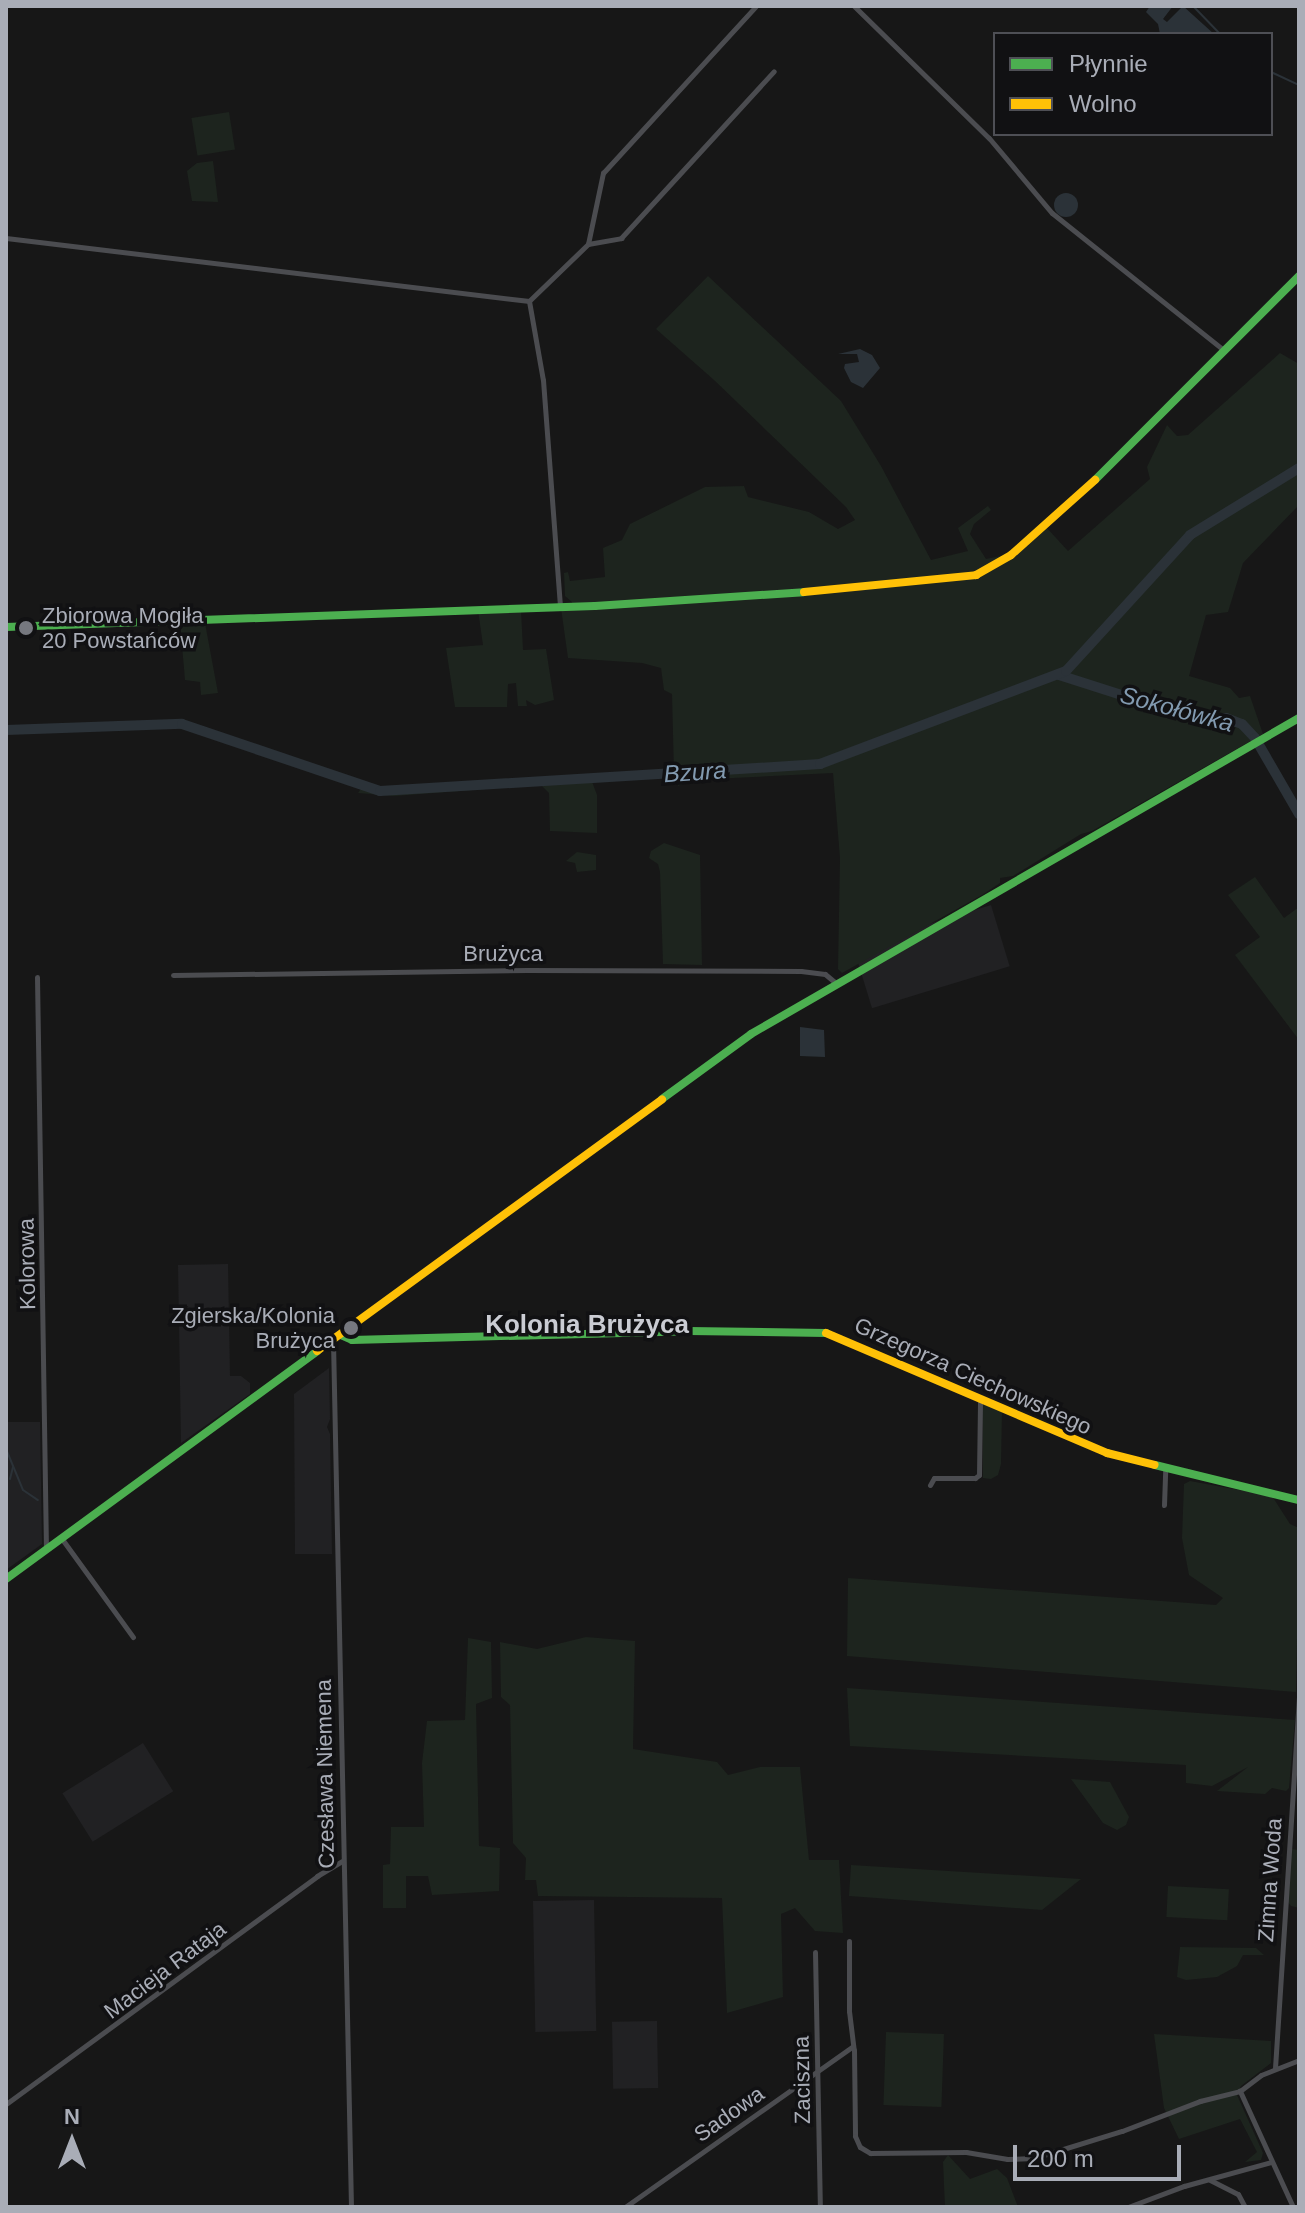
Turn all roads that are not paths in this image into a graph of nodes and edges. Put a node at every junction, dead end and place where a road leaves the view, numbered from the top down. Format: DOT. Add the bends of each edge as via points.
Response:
graph roads {
  1 [pos="756,6"];
  2 [pos="854,6"];
  3 [pos="774,71"];
  4 [pos="6,238"];
  5 [pos="588,244"];
  6 [pos="1299,276"];
  7 [pos="529,301"];
  8 [pos="1226,351"];
  9 [pos="560,606"];
  10 [pos="6,627"];
  11 [pos="1299,718"];
  12 [pos="173,975"];
  13 [pos="37,977"];
  14 [pos="835,980"];
  15 [pos="337,1338"];
  16 [pos="980,1398"];
  17 [pos="1165,1469"];
  18 [pos="930,1485"];
  19 [pos="1299,1500"];
  20 [pos="1164,1505"];
  21 [pos="62,1539"];
  22 [pos="46,1550"];
  23 [pos="6,1579"];
  24 [pos="133,1637"];
  25 [pos="1299,1694"];
  26 [pos="342,1861"];
  27 [pos="849,1941"];
  28 [pos="815,1952"];
  29 [pos="852,2047"];
  30 [pos="1299,2060"];
  31 [pos="1275,2068"];
  32 [pos="818,2071"];
  33 [pos="1240,2091"];
  34 [pos="6,2104"];
  35 [pos="1271,2162"];
  36 [pos="1209,2180"];
  37 [pos="351,2207"];
  38 [pos="625,2207"];
  39 [pos="820,2207"];
  40 [pos="1128,2207"];
  41 [pos="1245,2207"];
  42 [pos="1293,2207"];
  1 -- 5 [label="street" via="601,176"];
  2 -- 8 [label="street" via="989,138 1052,213"];
  3 -- 5 [label="street" via="621,238"];
  4 -- 7 [label="street"];
  5 -- 7 [label="street"];
  6 -- 8 [label="street"];
  7 -- 9 [label="street" via="543,380"];
  8 -- 9 [label="street" via="1052,522 976,575 783,594"];
  9 -- 10 [label="street"];
  11 -- 14 [label="street"];
  12 -- 14 [label="street, Brużyca" via="801,971"];
  13 -- 22 [label="street, Kolorowa"];
  14 -- 15 [label="street" via="751,1034"];
  15 -- 16 [label="street, Grzegorza Ciechowskiego" via="811,1332 844,1337"];
  15 -- 21 [label="street"];
  15 -- 26 [label="street, Czesława Niemena"];
  16 -- 17 [label="street, Grzegorza Ciechowskiego" via="1107,1453"];
  16 -- 18 [label="street" via="979,1475 934,1478"];
  17 -- 19 [label="street, Grzegorza Ciechowskiego"];
  17 -- 20 [label="street"];
  21 -- 22 [label="street"];
  21 -- 24 [label="street"];
  22 -- 23 [label="street"];
  25 -- 31 [label="street, Zimna Woda"];
  26 -- 34 [label="street, Macieja Rataja"];
  26 -- 37 [label="street, Czesława Niemena"];
  27 -- 29 [label="street"];
  28 -- 32 [label="street, Zaciszna"];
  29 -- 32 [label="street, Sadowa"];
  29 -- 33 [label="street" via="856,2142 879,2154 953,2151 1034,2158"];
  30 -- 31 [label="street"];
  31 -- 33 [label="street"];
  32 -- 38 [label="street, Sadowa"];
  32 -- 39 [label="street, Zaciszna"];
  33 -- 35 [label="street"];
  35 -- 36 [label="street"];
  35 -- 42 [label="street"];
  36 -- 40 [label="street"];
  36 -- 41 [label="street" via="1238,2194"];
}
